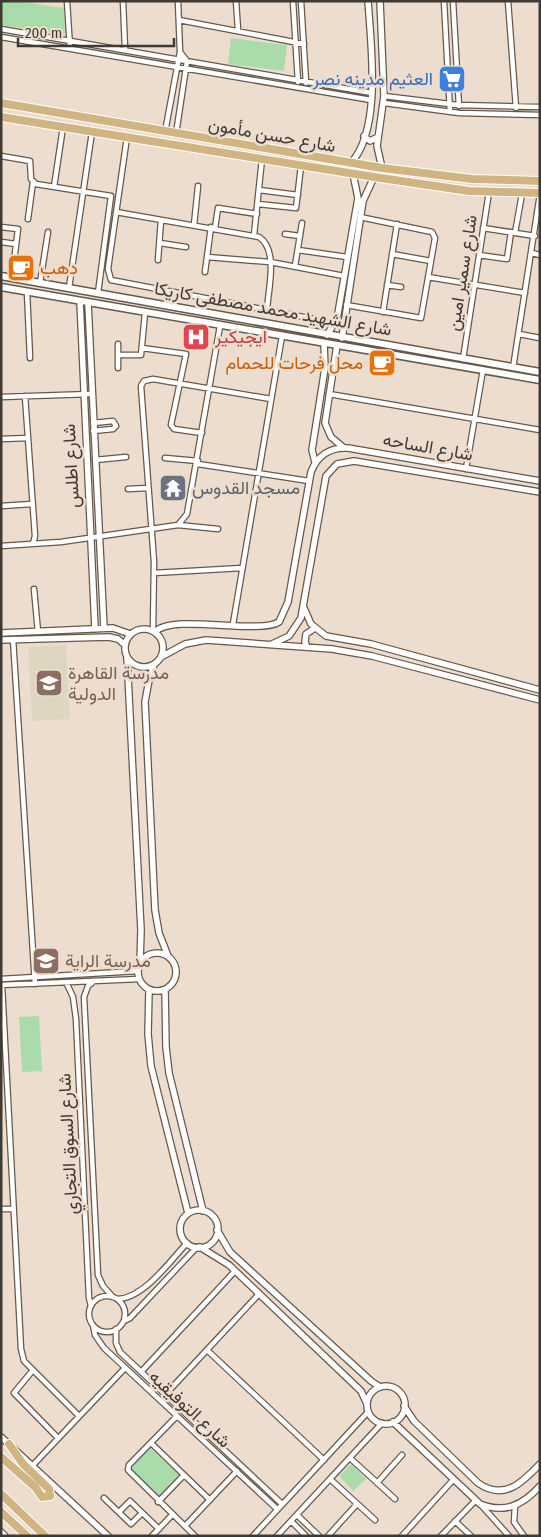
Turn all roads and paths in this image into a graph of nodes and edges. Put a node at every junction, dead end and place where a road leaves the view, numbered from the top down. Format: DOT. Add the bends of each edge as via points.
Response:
graph roads {
  1 [pos="67,1"];
  2 [pos="123,1"];
  3 [pos="178,1"];
  4 [pos="236,1"];
  5 [pos="293,1"];
  6 [pos="301,1"];
  7 [pos="369,1"];
  8 [pos="380,1"];
  9 [pos="444,1"];
  10 [pos="453,1"];
  11 [pos="508,1"];
  12 [pos="178,20"];
  13 [pos="1,29"];
  14 [pos="238,30"];
  15 [pos="1,37"];
  16 [pos="69,40"];
  17 [pos="295,42"];
  18 [pos="304,44"];
  19 [pos="70,48"];
  20 [pos="126,50"];
  21 [pos="180,52"];
  22 [pos="122,57"];
  23 [pos="130,58"];
  24 [pos="177,59"];
  25 [pos="187,61"];
  26 [pos="176,68"];
  27 [pos="186,69"];
  28 [pos="298,81"];
  29 [pos="306,82"];
  30 [pos="298,88"];
  31 [pos="306,90"];
  32 [pos="372,93"];
  33 [pos="384,96"];
  34 [pos="371,100"];
  35 [pos="1,103"];
  36 [pos="384,103"];
  37 [pos="449,103"];
  38 [pos="458,105"];
  39 [pos="540,107"];
  40 [pos="516,108"];
  41 [pos="450,112"];
  42 [pos="459,112"];
  43 [pos="540,115"];
  44 [pos="1,117"];
  45 [pos="63,127"];
  46 [pos="92,132"];
  47 [pos="164,132"];
  48 [pos="176,134"];
  49 [pos="364,136"];
  50 [pos="127,137"];
  51 [pos="378,137"];
  52 [pos="1,156"];
  53 [pos="262,159"];
  54 [pos="350,163"];
  55 [pos="302,166"];
  56 [pos="382,168"];
  57 [pos="353,174"];
  58 [pos="374,177"];
  59 [pos="540,181"];
  60 [pos="34,182"];
  61 [pos="198,186"];
  62 [pos="54,187"];
  63 [pos="259,190"];
  64 [pos="83,191"];
  65 [pos="489,192"];
  66 [pos="298,194"];
  67 [pos="358,194"];
  68 [pos="365,194"];
  69 [pos="522,194"];
  70 [pos="540,194"];
  71 [pos="258,204"];
  72 [pos="109,212"];
  73 [pos="117,213"];
  74 [pos="257,214"];
  75 [pos="360,217"];
  76 [pos="28,219"];
  77 [pos="161,220"];
  78 [pos="302,223"];
  79 [pos="397,224"];
  80 [pos="194,225"];
  81 [pos="1,227"];
  82 [pos="213,228"];
  83 [pos="483,228"];
  84 [pos="48,232"];
  85 [pos="513,233"];
  86 [pos="285,234"];
  87 [pos="254,235"];
  88 [pos="300,236"];
  89 [pos="534,236"];
  90 [pos="1,242"];
  91 [pos="160,243"];
  92 [pos="16,244"];
  93 [pos="186,247"];
  94 [pos="298,250"];
  95 [pos="392,254"];
  96 [pos="532,254"];
  97 [pos="479,255"];
  98 [pos="540,255"];
  99 [pos="207,257"];
  100 [pos="348,257"];
  101 [pos="158,260"];
  102 [pos="431,261"];
  103 [pos="270,262"];
  104 [pos="295,266"];
  105 [pos="206,272"];
  106 [pos="1,276"];
  107 [pos="344,276"];
  108 [pos="428,277"];
  109 [pos="12,278"];
  110 [pos="40,283"];
  111 [pos="388,285"];
  112 [pos="474,285"];
  113 [pos="1,287"];
  114 [pos="400,287"];
  115 [pos="69,288"];
  116 [pos="27,292"];
  117 [pos="98,293"];
  118 [pos="525,293"];
  119 [pos="80,302"];
  120 [pos="88,303"];
  121 [pos="346,304"];
  122 [pos="188,308"];
  123 [pos="267,310"];
  124 [pos="203,311"];
  125 [pos="383,312"];
  126 [pos="145,313"];
  127 [pos="187,320"];
  128 [pos="338,321"];
  129 [pos="201,323"];
  130 [pos="220,326"];
  131 [pos="519,334"];
  132 [pos="327,335"];
  133 [pos="282,336"];
  134 [pos="342,338"];
  135 [pos="540,338"];
  136 [pos="324,343"];
  137 [pos="118,344"];
  138 [pos="336,345"];
  139 [pos="142,348"];
  140 [pos="118,355"];
  141 [pos="30,358"];
  142 [pos="463,359"];
  143 [pos="326,362"];
  144 [pos="334,364"];
  145 [pos="118,368"];
  146 [pos="513,368"];
  147 [pos="483,370"];
  148 [pos="540,372"];
  149 [pos="540,380"];
  150 [pos="180,384"];
  151 [pos="209,389"];
  152 [pos="83,394"];
  153 [pos="91,394"];
  154 [pos="329,394"];
  155 [pos="25,396"];
  156 [pos="1,397"];
  157 [pos="271,399"];
  158 [pos="475,419"];
  159 [pos="93,423"];
  160 [pos="540,430"];
  161 [pos="93,431"];
  162 [pos="202,433"];
  163 [pos="28,438"];
  164 [pos="1,439"];
  165 [pos="344,448"];
  166 [pos="126,458"];
  167 [pos="166,458"];
  168 [pos="95,460"];
  169 [pos="198,462"];
  170 [pos="315,462"];
  171 [pos="466,469"];
  172 [pos="480,472"];
  173 [pos="259,473"];
  174 [pos="493,473"];
  175 [pos="540,480"];
  176 [pos="309,481"];
  177 [pos="478,483"];
  178 [pos="491,485"];
  179 [pos="148,488"];
  180 [pos="128,489"];
  181 [pos="540,492"];
  182 [pos="32,504"];
  183 [pos="1,506"];
  184 [pos="178,525"];
  185 [pos="151,527"];
  186 [pos="218,529"];
  187 [pos="99,535"];
  188 [pos="90,537"];
  189 [pos="33,544"];
  190 [pos="1,546"];
  191 [pos="242,568"];
  192 [pos="154,573"];
  193 [pos="34,589"];
  194 [pos="304,607"];
  195 [pos="233,624"];
  196 [pos="104,628"];
  197 [pos="315,628"];
  198 [pos="95,629"];
  199 [pos="38,632"];
  200 [pos="154,632"];
  201 [pos="1,634"];
  202 [pos="130,634"];
  203 [pos="13,639"];
  204 [pos="1,640"];
  205 [pos="272,644"];
  206 [pos="125,645"];
  207 [pos="307,647"];
  208 [pos="161,656"];
  209 [pos="127,657"];
  210 [pos="154,664"];
  211 [pos="540,690"];
  212 [pos="540,700"];
  213 [pos="168,956"];
  214 [pos="140,963"];
  215 [pos="138,970"];
  216 [pos="34,977"];
  217 [pos="1,979"];
  218 [pos="139,979"];
  219 [pos="94,981"];
  220 [pos="66,982"];
  221 [pos="35,984"];
  222 [pos="1,985"];
  223 [pos="150,990"];
  224 [pos="165,990"];
  225 [pos="74,1001"];
  226 [pos="84,1001"];
  227 [pos="1,1209"];
  228 [pos="13,1209"];
  229 [pos="203,1211"];
  230 [pos="188,1213"];
  231 [pos="217,1230"];
  232 [pos="187,1243"];
  233 [pos="199,1247"];
  234 [pos="235,1271"];
  235 [pos="259,1294"];
  236 [pos="112,1296"];
  237 [pos="118,1299"];
  238 [pos="91,1306"];
  239 [pos="124,1320"];
  240 [pos="93,1325"];
  241 [pos="116,1329"];
  242 [pos="207,1350"];
  243 [pos="125,1368"];
  244 [pos="33,1370"];
  245 [pos="141,1372"];
  246 [pos="380,1387"];
  247 [pos="165,1395"];
  248 [pos="367,1404"];
  249 [pos="404,1406"];
  250 [pos="368,1412"];
  251 [pos="79,1416"];
  252 [pos="177,1416"];
  253 [pos="393,1422"];
  254 [pos="382,1423"];
  255 [pos="1,1437"];
  256 [pos="58,1438"];
  257 [pos="150,1443"];
  258 [pos="9,1444"];
  259 [pos="402,1455"];
  260 [pos="1,1457"];
  261 [pos="350,1458"];
  262 [pos="324,1460"];
  263 [pos="540,1464"];
  264 [pos="33,1465"];
  265 [pos="237,1471"];
  266 [pos="184,1475"];
  267 [pos="330,1479"];
  268 [pos="453,1480"];
  269 [pos="377,1483"];
  270 [pos="262,1485"];
  271 [pos="540,1486"];
  272 [pos="257,1490"];
  273 [pos="1,1494"];
  274 [pos="104,1498"];
  275 [pos="395,1499"];
  276 [pos="210,1500"];
  277 [pos="158,1502"];
  278 [pos="478,1502"];
  279 [pos="282,1504"];
  280 [pos="357,1504"];
  281 [pos="515,1506"];
  282 [pos="277,1509"];
  283 [pos="1,1512"];
  284 [pos="119,1512"];
  285 [pos="142,1513"];
  286 [pos="172,1514"];
  287 [pos="297,1515"];
  288 [pos="375,1520"];
  289 [pos="291,1521"];
  290 [pos="455,1521"];
  291 [pos="185,1526"];
  292 [pos="159,1528"];
  293 [pos="1,1532"];
  294 [pos="507,1535"];
  295 [pos="5,1536"];
  296 [pos="27,1536"];
  297 [pos="45,1536"];
  298 [pos="108,1536"];
  299 [pos="152,1536"];
  300 [pos="195,1536"];
  301 [pos="252,1536"];
  302 [pos="277,1536"];
  303 [pos="306,1536"];
  304 [pos="318,1536"];
  305 [pos="328,1536"];
  306 [pos="402,1536"];
  307 [pos="442,1536"];
  308 [pos="471,1536"];
  309 [pos="524,1536"];
  1 -- 16 [label="street"];
  2 -- 20 [label="street"];
  3 -- 12 [label="street"];
  4 -- 14 [label="street"];
  5 -- 17 [label="street"];
  6 -- 18 [label="street"];
  7 -- 32 [label="street"];
  8 -- 33 [label="street"];
  9 -- 37 [label="street"];
  10 -- 38 [label="street"];
  11 -- 40 [label="street"];
  12 -- 14 [label="street"];
  12 -- 21 [label="street"];
  13 -- 16 [label="street"];
  14 -- 17 [label="street"];
  15 -- 19 [label="street"];
  16 -- 19 [label="street"];
  16 -- 20 [label="street"];
  17 -- 18 [label="street"];
  17 -- 28 [label="street"];
  18 -- 29 [label="street"];
  19 -- 22 [label="street"];
  20 -- 22 [label="street"];
  20 -- 23 [label="street"];
  20 -- 24 [label="street"];
  21 -- 24 [label="street"];
  21 -- 25 [label="street"];
  22 -- 23 [label="street"];
  23 -- 26 [label="street"];
  24 -- 25 [label="street"];
  24 -- 26 [label="street"];
  25 -- 27 [label="street"];
  25 -- 28 [label="street"];
  26 -- 27 [label="street"];
  26 -- 47 [label="street"];
  27 -- 30 [label="street"];
  27 -- 48 [label="street"];
  28 -- 29 [label="street"];
  28 -- 30 [label="street"];
  29 -- 31 [label="street"];
  29 -- 32 [label="street"];
  30 -- 31 [label="street"];
  31 -- 34 [label="street"];
  32 -- 34 [label="street"];
  33 -- 36 [label="street"];
  33 -- 37 [label="street"];
  34 -- 49 [label="street"];
  35 -- 47 [label="main road, شارع حسن مأمون"];
  36 -- 41 [label="street"];
  36 -- 51 [label="street"];
  37 -- 38 [label="street"];
  37 -- 41 [label="street"];
  38 -- 40 [label="street"];
  38 -- 42 [label="street"];
  39 -- 40 [label="street"];
  41 -- 42 [label="street"];
  42 -- 43 [label="street"];
  44 -- 45 [label="main road, شارع حسن مأمون"];
  45 -- 46 [label="main road, شارع حسن مأمون"];
  45 -- 62 [label="street"];
  46 -- 50 [label="main road, شارع حسن مأمون"];
  46 -- 64 [label="street"];
  47 -- 48 [label="main road, شارع حسن مأمون"];
  48 -- 54 [label="main road, شارع حسن مأمون"];
  49 -- 51 [label="street" via="370,140"];
  49 -- 54 [label="street" via="360,150"];
  50 -- 53 [label="main road, شارع حسن مأمون"];
  50 -- 73 [label="street"];
  51 -- 56 [label="street"];
  52 -- 60 [label="street" via="30,161 30,175"];
  53 -- 55 [label="main road, شارع حسن مأمون"];
  53 -- 63 [label="street"];
  54 -- 56 [label="main road, شارع حسن مأمون"];
  55 -- 57 [label="main road, شارع حسن مأمون"];
  55 -- 66 [label="street"];
  56 -- 59 [label="main road, شارع حسن مأمون" via="472,179"];
  57 -- 58 [label="main road, شارع حسن مأمون"];
  57 -- 67 [label="street"];
  58 -- 65 [label="main road, شارع حسن مأمون"];
  58 -- 68 [label="street"];
  60 -- 62 [label="street"];
  60 -- 76 [label="street"];
  61 -- 80 [label="street"];
  62 -- 64 [label="street"];
  63 -- 66 [label="street"];
  63 -- 71 [label="street"];
  64 -- 72 [label="street" via="111,195"];
  64 -- 115 [label="street"];
  65 -- 69 [label="main road, شارع حسن مأمون"];
  65 -- 83 [label="street, شارع سمير امين"];
  66 -- 71 [label="street" via="296,208"];
  67 -- 68 [label="street"];
  67 -- 100 [label="street"];
  68 -- 75 [label="street"];
  69 -- 70 [label="main road, شارع حسن مأمون"];
  69 -- 85 [label="street"];
  70 -- 89 [label="street"];
  71 -- 74 [label="street"];
  72 -- 73 [label="street"];
  72 -- 117 [label="street"];
  73 -- 77 [label="street"];
  73 -- 123 [label="street" via="108,266 108,275 113,282"];
  74 -- 82 [label="street" via="218,208"];
  74 -- 87 [label="street"];
  75 -- 79 [label="street"];
  75 -- 121 [label="street"];
  77 -- 80 [label="street"];
  77 -- 91 [label="street"];
  78 -- 88 [label="street"];
  79 -- 95 [label="street"];
  79 -- 102 [label="street" via="435,234"];
  80 -- 82 [label="street"];
  81 -- 92 [label="street" via="18,228"];
  82 -- 87 [label="street"];
  82 -- 99 [label="street"];
  83 -- 85 [label="street"];
  83 -- 97 [label="street, شارع سمير امين"];
  84 -- 110 [label="street"];
  85 -- 89 [label="street"];
  85 -- 97 [label="street" via="507,259"];
  86 -- 88 [label="street"];
  87 -- 103 [label="street" via="266,243"];
  88 -- 94 [label="street"];
  89 -- 96 [label="street"];
  90 -- 92 [label="street"];
  91 -- 93 [label="street"];
  91 -- 101 [label="street"];
  92 -- 109 [label="street"];
  94 -- 100 [label="street"];
  94 -- 104 [label="street"];
  95 -- 102 [label="street"];
  95 -- 111 [label="street"];
  96 -- 98 [label="street"];
  96 -- 118 [label="street"];
  97 -- 112 [label="street, شارع سمير امين"];
  99 -- 103 [label="street"];
  99 -- 105 [label="street"];
  100 -- 107 [label="street"];
  102 -- 108 [label="street"];
  103 -- 104 [label="street"];
  103 -- 123 [label="street"];
  104 -- 107 [label="street"];
  106 -- 109 [label="main road, شارع الشهيد محمد مصطفى كاريكا"];
  107 -- 128 [label="street"];
  108 -- 112 [label="street"];
  108 -- 125 [label="street" via="421,318"];
  109 -- 110 [label="main road, شارع الشهيد محمد مصطفى كاريكا"];
  110 -- 115 [label="main road, شارع الشهيد محمد مصطفى كاريكا"];
  111 -- 114 [label="street"];
  111 -- 125 [label="street"];
  112 -- 118 [label="street"];
  112 -- 142 [label="street, شارع سمير امين"];
  113 -- 116 [label="main road, شارع الشهيد محمد مصطفى كاريكا"];
  115 -- 117 [label="main road, شارع الشهيد محمد مصطفى كاريكا"];
  116 -- 119 [label="main road, شارع الشهيد محمد مصطفى كاريكا"];
  116 -- 141 [label="street"];
  117 -- 122 [label="main road, شارع الشهيد محمد مصطفى كاريكا"];
  118 -- 131 [label="street"];
  119 -- 120 [label="main road, شارع الشهيد محمد مصطفى كاريكا"];
  119 -- 152 [label="street, شارع اطلس"];
  120 -- 126 [label="main road, شارع الشهيد محمد مصطفى كاريكا"];
  120 -- 153 [label="street, شارع اطلس"];
  121 -- 125 [label="street"];
  121 -- 128 [label="street"];
  122 -- 124 [label="main road, شارع الشهيد محمد مصطفى كاريكا"];
  122 -- 127 [label="main road"];
  123 -- 128 [label="street"];
  124 -- 129 [label="main road"];
  124 -- 132 [label="main road, شارع الشهيد محمد مصطفى كاريكا"];
  126 -- 127 [label="main road, شارع الشهيد محمد مصطفى كاريكا"];
  126 -- 139 [label="street"];
  127 -- 129 [label="main road, شارع الشهيد محمد مصطفى كاريكا"];
  128 -- 132 [label="street"];
  128 -- 134 [label="street"];
  129 -- 130 [label="main road, شارع الشهيد محمد مصطفى كاريكا"];
  130 -- 133 [label="main road, شارع الشهيد محمد مصطفى كاريكا"];
  130 -- 151 [label="street"];
  131 -- 135 [label="street"];
  131 -- 146 [label="street"];
  132 -- 134 [label="main road, شارع الشهيد محمد مصطفى كاريكا"];
  133 -- 136 [label="main road, شارع الشهيد محمد مصطفى كاريكا"];
  133 -- 157 [label="street"];
  134 -- 142 [label="main road, شارع الشهيد محمد مصطفى كاريكا"];
  136 -- 138 [label="main road, شارع الشهيد محمد مصطفى كاريكا"];
  136 -- 143 [label="street"];
  137 -- 140 [label="street"];
  138 -- 144 [label="street"];
  138 -- 147 [label="main road, شارع الشهيد محمد مصطفى كاريكا"];
  139 -- 140 [label="street" via="140,356"];
  139 -- 150 [label="street" via="186,354"];
  140 -- 145 [label="street"];
  142 -- 146 [label="main road, شارع الشهيد محمد مصطفى كاريكا"];
  143 -- 144 [label="street"];
  143 -- 170 [label="street" via="312,450"];
  144 -- 154 [label="street"];
  146 -- 148 [label="main road, شارع الشهيد محمد مصطفى كاريكا"];
  147 -- 149 [label="main road, شارع الشهيد محمد مصطفى كاريكا"];
  147 -- 158 [label="street"];
  150 -- 151 [label="street"];
  150 -- 162 [label="street" via="172,427"];
  150 -- 179 [label="street" via="148,379 141,386"];
  151 -- 157 [label="street"];
  151 -- 162 [label="street"];
  152 -- 153 [label="street"];
  152 -- 155 [label="street"];
  152 -- 188 [label="street, شارع اطلس"];
  153 -- 159 [label="street, شارع اطلس"];
  154 -- 158 [label="street"];
  154 -- 165 [label="street" via="326,428 334,441"];
  155 -- 156 [label="street"];
  155 -- 163 [label="street"];
  157 -- 173 [label="street"];
  158 -- 160 [label="street"];
  158 -- 171 [label="street"];
  159 -- 161 [label="street, شارع اطلس"];
  159 -- 161 [label="street" via="113,421 116,426 114,429"];
  161 -- 168 [label="street, شارع اطلس"];
  162 -- 169 [label="street"];
  163 -- 164 [label="street"];
  163 -- 182 [label="street"];
  165 -- 170 [label="street" via="327,452"];
  165 -- 171 [label="street, شارع الساحه"];
  166 -- 168 [label="street"];
  167 -- 169 [label="street"];
  168 -- 187 [label="street, شارع اطلس"];
  169 -- 173 [label="street"];
  169 -- 184 [label="street" via="187,514"];
  170 -- 176 [label="street"];
  171 -- 172 [label="street, شارع الساحه"];
  172 -- 174 [label="street, شارع الساحه"];
  172 -- 177 [label="street"];
  173 -- 176 [label="street"];
  173 -- 191 [label="street"];
  174 -- 175 [label="street, شارع الساحه"];
  174 -- 178 [label="street"];
  176 -- 195 [label="street" via="296,567 283,617 269,626"];
  177 -- 178 [label="street, شارع الساحه"];
  177 -- 194 [label="street, شارع الساحه" via="349,461 334,466 326,476"];
  178 -- 181 [label="street, شارع الساحه"];
  179 -- 180 [label="street"];
  179 -- 185 [label="street"];
  182 -- 183 [label="street"];
  182 -- 189 [label="street"];
  184 -- 185 [label="street"];
  184 -- 186 [label="street"];
  185 -- 187 [label="street"];
  185 -- 192 [label="street"];
  187 -- 188 [label="street"];
  187 -- 196 [label="street, شارع اطلس"];
  188 -- 189 [label="street"];
  188 -- 198 [label="street, شارع اطلس"];
  189 -- 190 [label="street"];
  191 -- 192 [label="street"];
  191 -- 195 [label="street"];
  192 -- 200 [label="street"];
  193 -- 199 [label="street"];
  194 -- 197 [label="street"];
  194 -- 205 [label="street" via="293,632"];
  195 -- 200 [label="street" via="166,626"];
  196 -- 198 [label="street"];
  196 -- 202 [label="street" via="117,628"];
  197 -- 207 [label="street" via="305,636"];
  197 -- 211 [label="street" via="331,637"];
  198 -- 199 [label="street"];
  199 -- 201 [label="street"];
  200 -- 202 [label="street" via="141,629"];
  200 -- 208 [label="street" via="162,641"];
  202 -- 206 [label="street"];
  203 -- 204 [label="street"];
  203 -- 206 [label="street" via="108,636"];
  203 -- 216 [label="street"];
  205 -- 207 [label="street"];
  205 -- 208 [label="street" via="199,641"];
  206 -- 209 [label="street"];
  207 -- 212 [label="street" via="372,656"];
  208 -- 210 [label="street"];
  209 -- 210 [label="street" via="139,667"];
  209 -- 214 [label="street"];
  210 -- 213 [label="street" via="145,702 154,900 159,933"];
  213 -- 214 [label="street" via="153,953"];
  213 -- 224 [label="street" via="175,965 176,977"];
  214 -- 215 [label="street"];
  215 -- 216 [label="street"];
  215 -- 218 [label="street"];
  216 -- 217 [label="street"];
  216 -- 221 [label="street"];
  218 -- 219 [label="street"];
  218 -- 223 [label="street"];
  219 -- 220 [label="street"];
  219 -- 226 [label="street, شارع السوق التجاري" via="86,990"];
  220 -- 221 [label="street"];
  220 -- 225 [label="street, شارع السوق التجاري"];
  221 -- 222 [label="street"];
  222 -- 228 [label="street"];
  223 -- 224 [label="street"];
  223 -- 230 [label="street" via="148,1034 151,1066"];
  224 -- 229 [label="street" via="168,1068"];
  225 -- 226 [label="street" via="79,998"];
  225 -- 238 [label="street, شارع السوق التجاري"];
  226 -- 236 [label="street, شارع السوق التجاري" via="98,1274"];
  227 -- 228 [label="street"];
  228 -- 244 [label="street" via="20,1349 24,1361"];
  229 -- 230 [label="street"];
  229 -- 231 [label="street" via="214,1218"];
  230 -- 232 [label="street" via="180,1226 181,1235"];
  231 -- 233 [label="street" via="212,1242"];
  231 -- 246 [label="street" via="230,1252"];
  232 -- 233 [label="street"];
  232 -- 237 [label="street" via="140,1292"];
  233 -- 234 [label="street" via="215,1254"];
  233 -- 239 [label="street" via="130,1318"];
  234 -- 235 [label="street"];
  234 -- 245 [label="street"];
  235 -- 242 [label="street"];
  235 -- 248 [label="street" via="361,1391"];
  236 -- 237 [label="street"];
  236 -- 238 [label="street" via="99,1297"];
  237 -- 239 [label="street" via="125,1309"];
  238 -- 240 [label="street" via="89,1313"];
  239 -- 241 [label="street"];
  240 -- 241 [label="street" via="101,1331"];
  240 -- 243 [label="street, شارع التوفيقيه" via="100,1344"];
  241 -- 245 [label="street, شارع التوفيقيه" via="117,1348"];
  242 -- 247 [label="street"];
  242 -- 262 [label="street"];
  243 -- 251 [label="street"];
  243 -- 252 [label="street, شارع التوفيقيه"];
  244 -- 251 [label="street"];
  244 -- 256 [label="street" via="14,1393"];
  245 -- 247 [label="street, شارع التوفيقيه"];
  246 -- 248 [label="street" via="371,1394"];
  246 -- 249 [label="street" via="390,1387 399,1392"];
  247 -- 270 [label="street, شارع التوفيقيه"];
  248 -- 250 [label="street"];
  249 -- 253 [label="street" via="400,1418"];
  249 -- 263 [label="street" via="414,1421 486,1488 500,1491 514,1488"];
  250 -- 254 [label="street"];
  250 -- 262 [label="street"];
  251 -- 256 [label="street"];
  252 -- 257 [label="street"];
  252 -- 265 [label="street, شارع التوفيقيه"];
  253 -- 254 [label="street"];
  253 -- 268 [label="street"];
  254 -- 261 [label="street"];
  255 -- 258 [label="street"];
  256 -- 264 [label="street"];
  257 -- 266 [label="street"];
  257 -- 277 [label="street" via="128,1468"];
  258 -- 260 [label="main road" via="23,1464 49,1489 50,1496 42,1497"];
  258 -- 264 [label="street"];
  259 -- 269 [label="street"];
  261 -- 267 [label="street"];
  261 -- 269 [label="street"];
  262 -- 279 [label="street"];
  264 -- 298 [label="street"];
  265 -- 272 [label="street, شارع التوفيقيه"];
  265 -- 276 [label="street"];
  266 -- 276 [label="street"];
  266 -- 277 [label="street"];
  267 -- 280 [label="street"];
  267 -- 287 [label="street"];
  268 -- 278 [label="street"];
  268 -- 306 [label="street"];
  269 -- 275 [label="street"];
  270 -- 272 [label="street"];
  270 -- 279 [label="street, شارع التوفيقيه"];
  271 -- 281 [label="street" via="528,1499"];
  272 -- 282 [label="street, شارع التوفيقيه"];
  273 -- 297 [label="main road"];
  274 -- 284 [label="street"];
  276 -- 291 [label="street"];
  277 -- 286 [label="street"];
  278 -- 281 [label="street" via="496,1508"];
  278 -- 290 [label="street"];
  278 -- 294 [label="street"];
  279 -- 282 [label="street"];
  280 -- 288 [label="street"];
  280 -- 305 [label="street"];
  281 -- 309 [label="street" via="515,1524"];
  282 -- 301 [label="street"];
  283 -- 296 [label="main road"];
  284 -- 285 [label="street" via="131,1524"];
  284 -- 285 [label="street" via="128,1501"];
  285 -- 292 [label="street"];
  286 -- 291 [label="street"];
  286 -- 292 [label="street"];
  287 -- 289 [label="street"];
  287 -- 304 [label="street"];
  289 -- 302 [label="street"];
  289 -- 303 [label="street"];
  290 -- 307 [label="street"];
  290 -- 308 [label="street"];
  291 -- 300 [label="street"];
  292 -- 299 [label="street"];
  293 -- 295 [label="street"];
}
